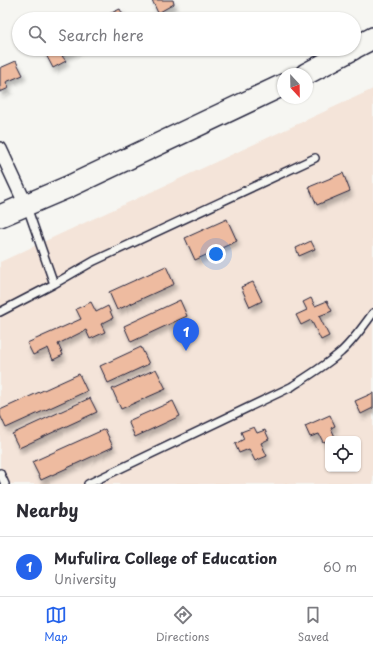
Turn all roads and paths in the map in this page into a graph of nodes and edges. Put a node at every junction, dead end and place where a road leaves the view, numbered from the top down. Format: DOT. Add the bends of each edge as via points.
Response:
graph roads {
  1 [pos="373,38"];
  2 [pos="361,45"];
  3 [pos="340,56"];
  4 [pos="313,70"];
  5 [pos="277,88"];
  6 [pos="0,149"];
  7 [pos="315,158"];
  8 [pos="26,205"];
  9 [pos="0,216"];
  10 [pos="54,284"];
  11 [pos="0,312"];
  12 [pos="373,314"];
  13 [pos="0,473"];
  14 [pos="5,484"];
  15 [pos="88,484"];
  1 -- 2 [label="main road"];
  3 -- 4 [label="main road"];
  5 -- 8 [label="main road"];
  6 -- 8 [label="street"];
  7 -- 10 [label="lane" via="94,261"];
  8 -- 9 [label="main road"];
  8 -- 10 [label="lane"];
  10 -- 11 [label="lane"];
  12 -- 15 [label="lane" via="342,351 291,387"];
  13 -- 14 [label="lane"];
}
